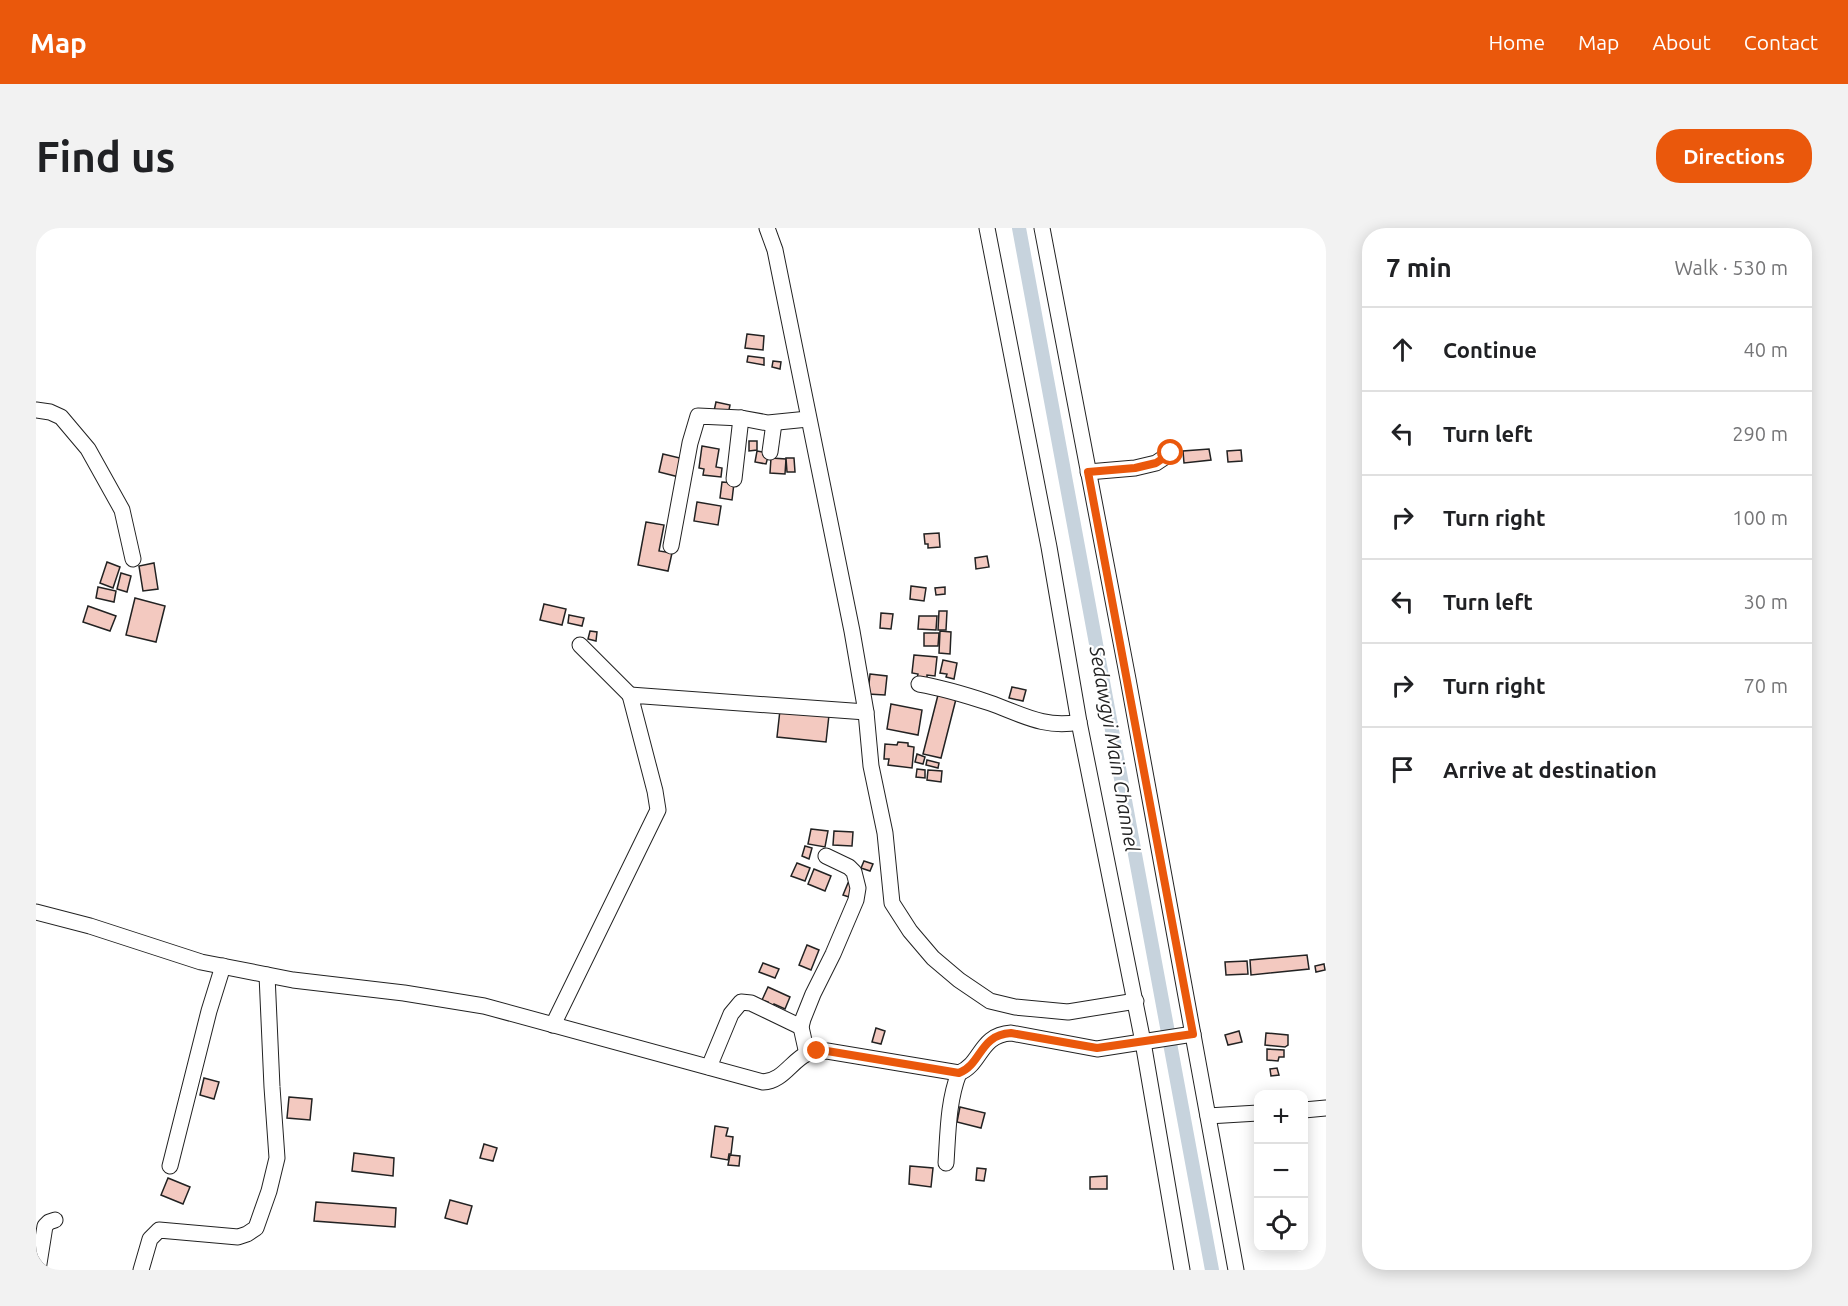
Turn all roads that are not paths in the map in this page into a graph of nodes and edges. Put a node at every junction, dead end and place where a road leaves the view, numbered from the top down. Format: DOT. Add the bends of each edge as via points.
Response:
graph roads {
  1 [pos="767,228"];
  2 [pos="987,228"];
  3 [pos="1042,228"];
  4 [pos="36,410"];
  5 [pos="741,418"];
  6 [pos="808,419"];
  7 [pos="774,423"];
  8 [pos="770,452"];
  9 [pos="1171,453"];
  10 [pos="1088,472"];
  11 [pos="734,479"];
  12 [pos="671,546"];
  13 [pos="133,559"];
  14 [pos="580,645"];
  15 [pos="919,684"];
  16 [pos="630,695"];
  17 [pos="866,712"];
  18 [pos="1078,722"];
  19 [pos="826,856"];
  20 [pos="36,912"];
  21 [pos="224,966"];
  22 [pos="267,975"];
  23 [pos="1136,1001"];
  24 [pos="553,1024"];
  25 [pos="801,1027"];
  26 [pos="1190,1034"];
  27 [pos="1147,1041"];
  28 [pos="807,1054"];
  29 [pos="709,1067"];
  30 [pos="959,1073"];
  31 [pos="1326,1108"];
  32 [pos="1308,1110"];
  33 [pos="1254,1113"];
  34 [pos="1208,1116"];
  35 [pos="946,1163"];
  36 [pos="170,1166"];
  37 [pos="55,1220"];
  38 [pos="38,1270"];
  39 [pos="141,1270"];
  40 [pos="1182,1270"];
  41 [pos="1236,1270"];
  1 -- 6 [label="street" via="775,250"];
  2 -- 18 [label="street" via="1049,548"];
  3 -- 10 [label="street"];
  4 -- 13 [label="street" via="61,417 88,449 122,510"];
  5 -- 7 [label="street"];
  5 -- 11 [label="street"];
  5 -- 12 [label="street" via="698,416"];
  6 -- 7 [label="street"];
  6 -- 17 [label="street"];
  7 -- 8 [label="street"];
  9 -- 10 [label="street" via="1156,463 1135,468"];
  10 -- 26 [label="street"];
  14 -- 16 [label="street"];
  15 -- 18 [label="street" via="944,688 1042,722"];
  16 -- 17 [label="street"];
  16 -- 24 [label="street" via="658,810"];
  17 -- 23 [label="street" via="892,903 933,958 990,1001 1015,1007 1068,1012"];
  18 -- 23 [label="street"];
  19 -- 25 [label="street" via="854,872 858,888"];
  20 -- 21 [label="street"];
  21 -- 22 [label="street"];
  21 -- 36 [label="street" via="203,1032"];
  22 -- 24 [label="street" via="484,1006"];
  22 -- 39 [label="street" via="277,1158 256,1228 238,1237 159,1230 150,1239"];
  23 -- 27 [label="street"];
  24 -- 29 [label="street"];
  25 -- 28 [label="street"];
  25 -- 29 [label="street" via="741,1002 731,1014"];
  26 -- 27 [label="street"];
  26 -- 34 [label="street"];
  27 -- 30 [label="street" via="1097,1048 1002,1033"];
  27 -- 40 [label="street"];
  28 -- 29 [label="street" via="777,1079 766,1082"];
  28 -- 30 [label="street" via="827,1051"];
  30 -- 35 [label="street" via="954,1086"];
  31 -- 32 [label="street"];
  33 -- 34 [label="street"];
  34 -- 41 [label="street"];
  37 -- 38 [label="street" via="45,1226"];
}
